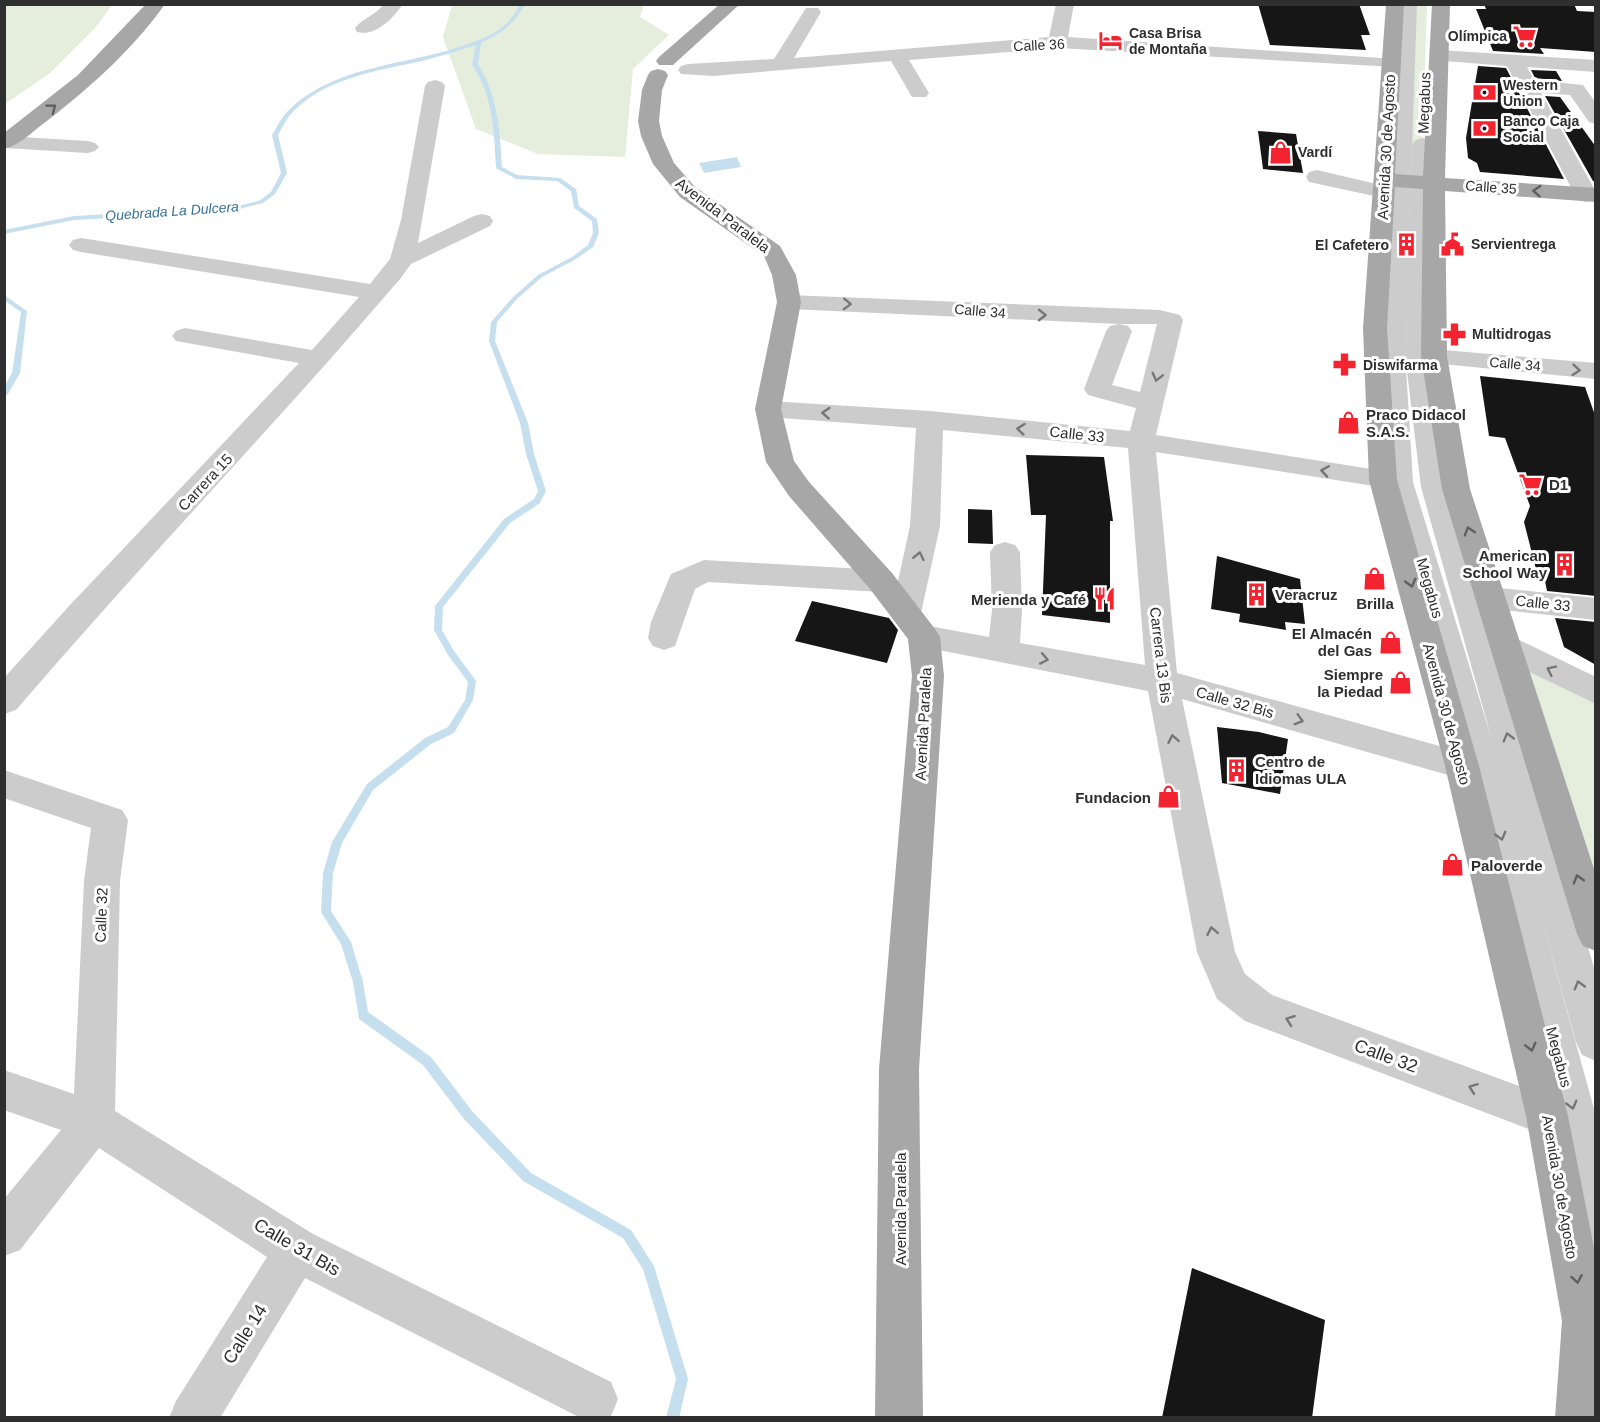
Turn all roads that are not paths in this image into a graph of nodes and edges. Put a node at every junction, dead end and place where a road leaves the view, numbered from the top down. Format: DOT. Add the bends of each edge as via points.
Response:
graph roads {
  1 [pos="156,4"];
  2 [pos="394,4"];
  3 [pos="731,4"];
  4 [pos="1065,4"];
  5 [pos="1395,4"];
  6 [pos="1408,4"];
  7 [pos="1427,4"];
  8 [pos="1441,4"];
  9 [pos="812,12"];
  10 [pos="364,28"];
  11 [pos="1058,42"];
  12 [pos="85,53"];
  13 [pos="897,55"];
  14 [pos="1439,56"];
  15 [pos="1514,61"];
  16 [pos="1390,63"];
  17 [pos="780,65"];
  18 [pos="1596,66"];
  19 [pos="662,68"];
  20 [pos="688,70"];
  21 [pos="435,86"];
  22 [pos="1528,86"];
  23 [pos="919,93"];
  24 [pos="1596,118"];
  25 [pos="4,122"];
  26 [pos="5,142"];
  27 [pos="88,147"];
  28 [pos="1317,177"];
  29 [pos="1428,183"];
  30 [pos="1390,185"];
  31 [pos="1591,195"];
  32 [pos="482,221"];
  33 [pos="81,245"];
  34 [pos="402,259"];
  35 [pos="375,292"];
  36 [pos="789,302"];
  37 [pos="1171,320"];
  38 [pos="1119,331"];
  39 [pos="184,336"];
  40 [pos="1434,356"];
  41 [pos="318,359"];
  42 [pos="1596,372"];
  43 [pos="1151,404"];
  44 [pos="768,409"];
  45 [pos="930,420"];
  46 [pos="1142,441"];
  47 [pos="1383,480"];
  48 [pos="1005,552"];
  49 [pos="881,581"];
  50 [pos="1490,598"];
  51 [pos="1596,609"];
  52 [pos="915,625"];
  53 [pos="664,638"];
  54 [pos="1506,647"];
  55 [pos="1004,651"];
  56 [pos="1162,681"];
  57 [pos="1596,692"];
  58 [pos="4,701"];
  59 [pos="1473,767"];
  60 [pos="1531,771"];
  61 [pos="4,784"];
  62 [pos="1596,934"];
  63 [pos="1231,986"];
  64 [pos="1596,1042"];
  65 [pos="4,1090"];
  66 [pos="1547,1116"];
  67 [pos="94,1121"];
  68 [pos="1596,1228"];
  69 [pos="4,1234"];
  70 [pos="297,1250"];
  71 [pos="594,1399"];
  72 [pos="193,1418"];
  73 [pos="899,1418"];
  74 [pos="1579,1418"];
  26 -- 1 [label="main road, one-way" via="70,95"];
  2 -- 10 [label="street" via="385,16"];
  3 -- 19 [label="main road"];
  4 -- 11 [label="street"];
  5 -- 16 [label="main road, Avenida 30 de Agosto"];
  6 -- 30 [label="street, Megabus"];
  7 -- 29 [label="street, Megabus"];
  8 -- 14 [label="main road"];
  9 -- 17 [label="street"];
  11 -- 13 [label="street, Calle 36"];
  11 -- 16 [label="street, Calle 36"];
  12 -- 25 [label="main road" via="42,94"];
  13 -- 17 [label="street, Calle 36"];
  13 -- 23 [label="street"];
  14 -- 15 [label="street"];
  14 -- 29 [label="main road"];
  15 -- 18 [label="street"];
  15 -- 22 [label="street"];
  16 -- 30 [label="main road, Avenida 30 de Agosto"];
  17 -- 20 [label="street, Calle 36"];
  19 -- 20 [label="main road" via="674,77"];
  19 -- 36 [label="main road, Avenida Paralela" via="648,103 649,134 671,174 685,189 772,251 782,265"];
  21 -- 34 [label="street, Carrera 15"];
  22 -- 24 [label="street" via="1576,89"];
  22 -- 31 [label="street"];
  26 -- 27 [label="street"];
  28 -- 30 [label="street"];
  29 -- 30 [label="main road, Calle 35"];
  31 -- 29 [label="main road, Calle 35, one-way"];
  29 -- 40 [label="main road"];
  60 -- 29 [label="street, Megabus, one-way" via="1435,487 1418,355"];
  30 -- 47 [label="main road, Avenida 30 de Agosto" via="1376,327"];
  30 -- 59 [label="street, Megabus" via="1392,352 1399,482"];
  32 -- 34 [label="street, Carrera 15"];
  33 -- 35 [label="street"];
  34 -- 35 [label="street, Carrera 15"];
  35 -- 41 [label="street, Carrera 15"];
  36 -- 37 [label="street, Calle 34, one-way"];
  36 -- 44 [label="main road, Avenida Paralela"];
  37 -- 43 [label="street, Carrera 13 Bis, one-way"];
  38 -- 43 [label="street" via="1097,389"];
  39 -- 41 [label="street"];
  40 -- 42 [label="street, Calle 34, one-way"];
  50 -- 40 [label="main road, one-way" via="1456,489"];
  41 -- 58 [label="street, Carrera 15"];
  43 -- 46 [label="street, Carrera 13 Bis"];
  45 -- 44 [label="street, Calle 33, one-way"];
  44 -- 49 [label="main road, Avenida Paralela" via="780,462"];
  46 -- 45 [label="street, Calle 33, one-way"];
  52 -- 45 [label="street, one-way"];
  47 -- 46 [label="street, Calle 33, one-way"];
  46 -- 56 [label="street, Carrera 13 Bis"];
  47 -- 59 [label="main road, Avenida 30 de Agosto, one-way"];
  48 -- 55 [label="street" via="1008,610"];
  49 -- 52 [label="main road, Avenida Paralela"];
  49 -- 53 [label="street" via="705,571 682,582"];
  50 -- 51 [label="street, Calle 33"];
  50 -- 54 [label="main road"];
  52 -- 55 [label="street, Calle 32 Bis"];
  52 -- 73 [label="main road, Avenida Paralela" via="928,676 899,1069"];
  57 -- 54 [label="street, one-way"];
  54 -- 60 [label="main road"];
  55 -- 56 [label="street, Calle 32 Bis, one-way"];
  56 -- 59 [label="street, Calle 32 Bis, one-way"];
  63 -- 56 [label="street, Carrera 13 Bis, one-way" via="1216,952"];
  59 -- 60 [label="street, Calle 32 Bis"];
  59 -- 66 [label="main road, Avenida 30 de Agosto, one-way"];
  59 -- 68 [label="street, Megabus, one-way" via="1578,1128"];
  62 -- 60 [label="main road, one-way"];
  64 -- 60 [label="street, Megabus, one-way"];
  61 -- 67 [label="street, Calle 32" via="110,820 102,881"];
  66 -- 63 [label="street, Calle 32, one-way" via="1259,1008"];
  65 -- 67 [label="street, Calle 31 Bis"];
  66 -- 74 [label="main road, Avenida 30 de Agosto, one-way" via="1585,1321"];
  67 -- 69 [label="street"];
  67 -- 70 [label="street, Calle 31 Bis"];
  70 -- 71 [label="street, Calle 31 Bis"];
  70 -- 72 [label="street, Calle 14"];
}
